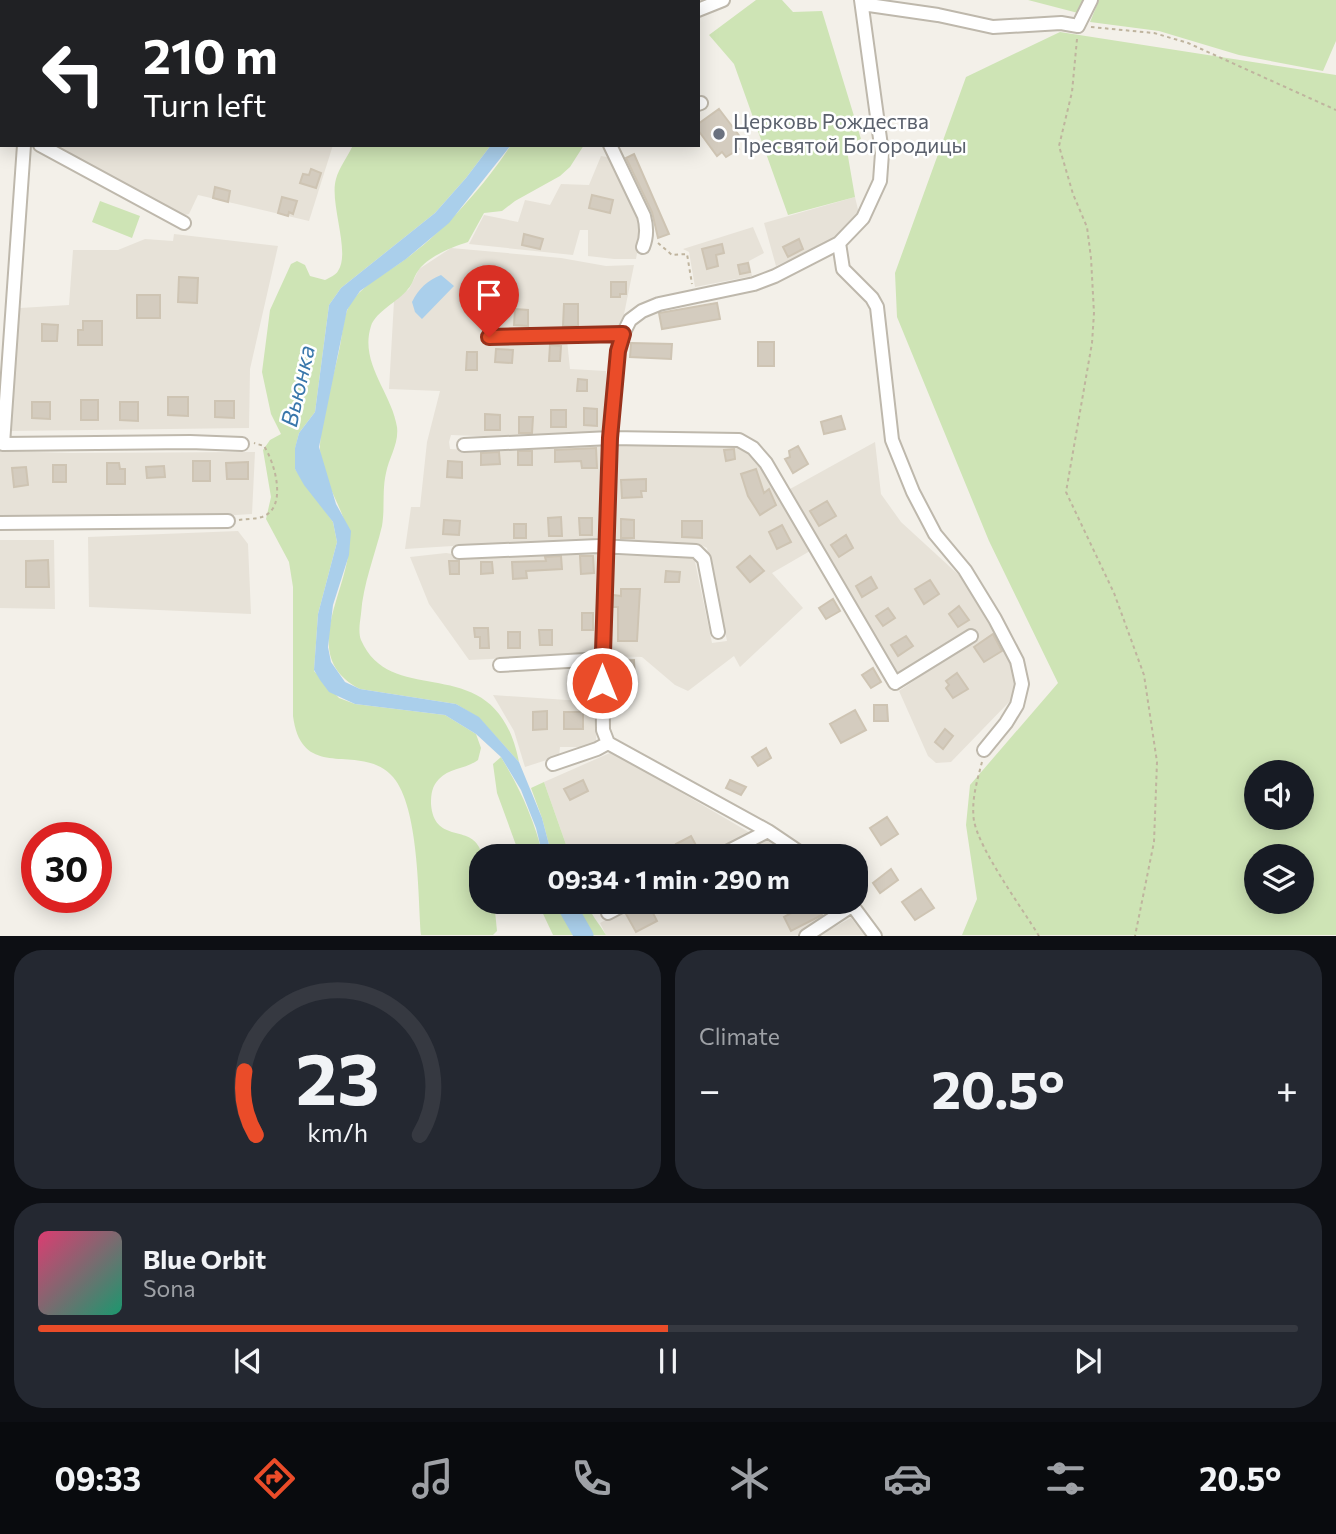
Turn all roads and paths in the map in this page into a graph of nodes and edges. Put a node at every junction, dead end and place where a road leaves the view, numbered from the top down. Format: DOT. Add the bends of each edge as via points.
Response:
graph roads {
  1 [pos="723,0"];
  2 [pos="1091,0"];
  3 [pos="861,2"];
  4 [pos="700,9"];
  5 [pos="1078,26"];
  6 [pos="1336,110"];
  7 [pos="23,147"];
  8 [pos="44,147"];
  9 [pos="611,147"];
  10 [pos="184,222"];
  11 [pos="644,243"];
  12 [pos="839,243"];
  13 [pos="695,296"];
  14 [pos="623,334"];
  15 [pos="489,337"];
  16 [pos="610,438"];
  17 [pos="2,444"];
  18 [pos="242,444"];
  19 [pos="464,445"];
  20 [pos="228,521"];
  21 [pos="0,523"];
  22 [pos="606,548"];
  23 [pos="459,552"];
  24 [pos="718,632"];
  25 [pos="971,636"];
  26 [pos="602,659"];
  27 [pos="500,666"];
  28 [pos="608,743"];
  29 [pos="984,750"];
  30 [pos="554,764"];
  31 [pos="768,831"];
  32 [pos="743,844"];
  33 [pos="787,844"];
  34 [pos="836,914"];
  35 [pos="859,914"];
  36 [pos="806,936"];
  37 [pos="875,936"];
  38 [pos="1039,936"];
  39 [pos="1135,936"];
  1 -- 4 [label="street"];
  2 -- 5 [label="street"];
  3 -- 5 [label="street" via="993,27"];
  3 -- 12 [label="street" via="882,153 880,181 863,218"];
  5 -- 6 [label="path" via="1154,33 1188,43"];
  5 -- 39 [label="path" via="1072,92 1059,146 1087,227 1094,313 1066,492 1114,593 1144,675 1148,700 1157,762 1154,842"];
  7 -- 17 [label="street"];
  8 -- 10 [label="street"];
  9 -- 11 [label="street" via="644,216"];
  11 -- 13 [label="path" via="658,243 672,255 687,254"];
  12 -- 13 [label="street" via="754,284"];
  12 -- 29 [label="street" via="843,269 877,307 892,440 913,492 935,534 995,619 1017,662 1022,684 1017,705"];
  13 -- 14 [label="street" via="642,311 630,320"];
  14 -- 15 [label="street"];
  14 -- 16 [label="street"];
  16 -- 19 [label="street"];
  16 -- 22 [label="street"];
  16 -- 25 [label="street" via="739,440 753,448 895,683"];
  17 -- 18 [label="street"];
  18 -- 20 [label="path" via="264,446 276,474 276,500 263,517"];
  20 -- 21 [label="street"];
  22 -- 23 [label="street"];
  22 -- 24 [label="street" via="700,553"];
  22 -- 26 [label="street"];
  26 -- 27 [label="street"];
  26 -- 28 [label="street" via="603,730"];
  28 -- 30 [label="street"];
  28 -- 31 [label="street"];
  29 -- 38 [label="path" via="974,822 982,844"];
  31 -- 32 [label="street"];
  31 -- 33 [label="street"];
  34 -- 36 [label="street"];
  35 -- 37 [label="street"];
}
